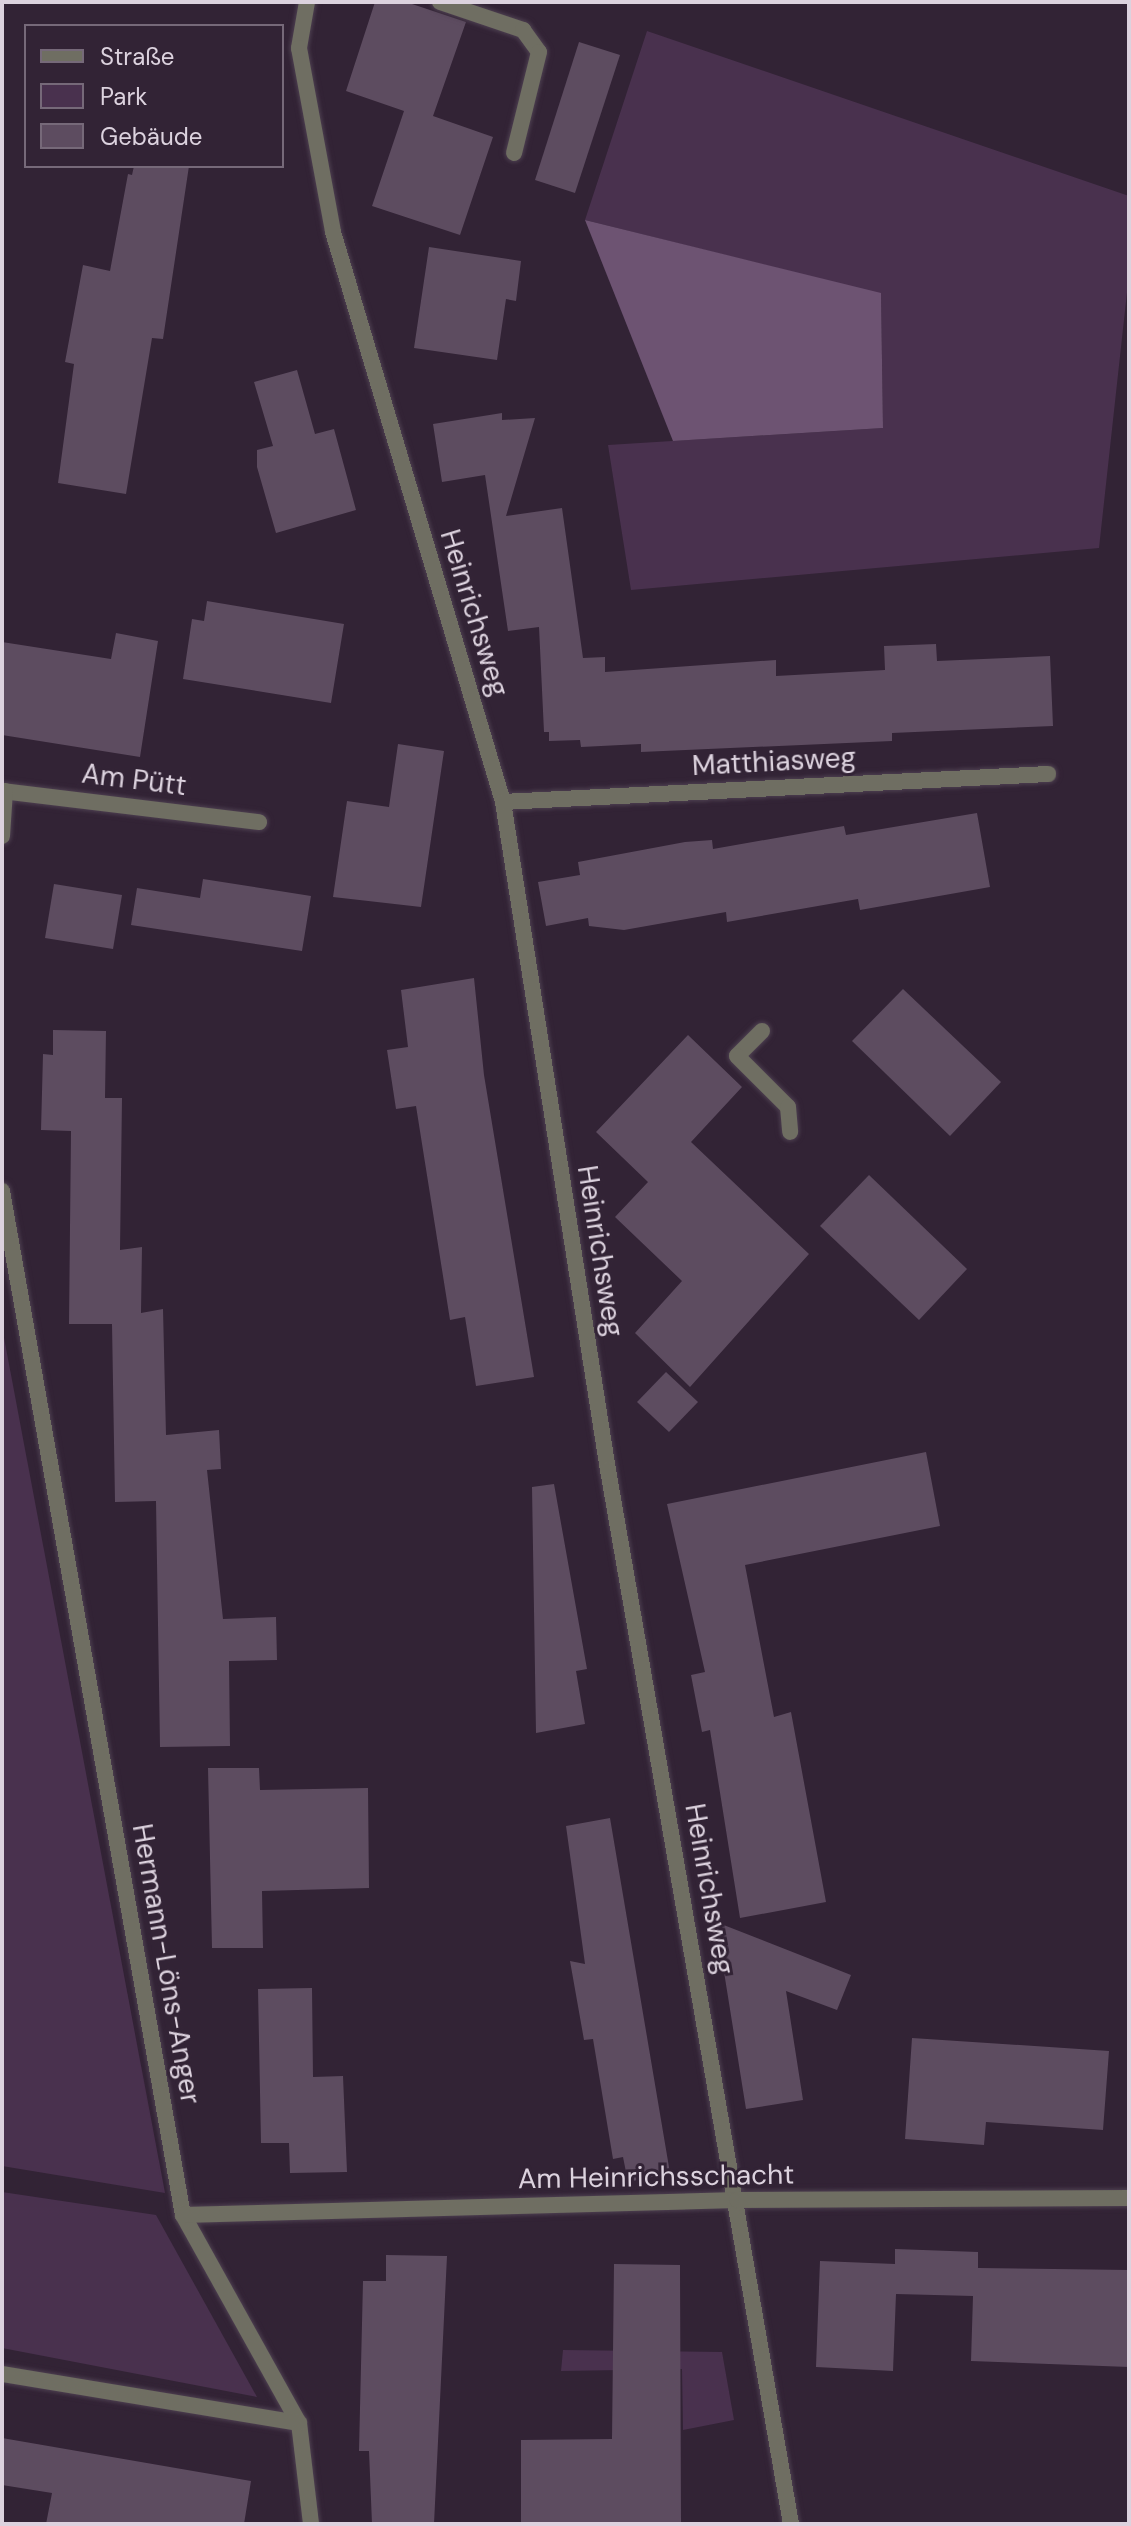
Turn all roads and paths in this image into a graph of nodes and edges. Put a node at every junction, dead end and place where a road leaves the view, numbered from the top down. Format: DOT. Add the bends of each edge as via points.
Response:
graph roads {
  1 [pos="307,2"];
  2 [pos="440,2"];
  3 [pos="514,153"];
  4 [pos="1048,774"];
  5 [pos="4,791"];
  6 [pos="503,802"];
  7 [pos="259,822"];
  8 [pos="2,836"];
  9 [pos="762,1031"];
  10 [pos="790,1132"];
  11 [pos="2,1191"];
  12 [pos="1129,2198"];
  13 [pos="737,2200"];
  14 [pos="183,2215"];
  15 [pos="2,2374"];
  16 [pos="299,2423"];
  17 [pos="311,2524"];
  18 [pos="791,2524"];
  1 -- 6 [label="street, Heinrichsweg" via="299,48 333,232"];
  2 -- 3 [label="street" via="523,30 539,52"];
  4 -- 6 [label="street, Matthiasweg"];
  5 -- 7 [label="street, Am Pütt"];
  5 -- 8 [label="street"];
  6 -- 13 [label="street, Heinrichsweg" via="608,1470"];
  9 -- 10 [label="street" via="737,1056 788,1107"];
  11 -- 14 [label="street, Hermann-Löns-Anger"];
  12 -- 13 [label="street, Am Heinrichsschacht"];
  13 -- 14 [label="street, Am Heinrichsschacht"];
  13 -- 18 [label="street, Heinrichsweg"];
  14 -- 16 [label="street, Hermann-Löns-Anger"];
  15 -- 16 [label="street"];
  16 -- 17 [label="street"];
}
